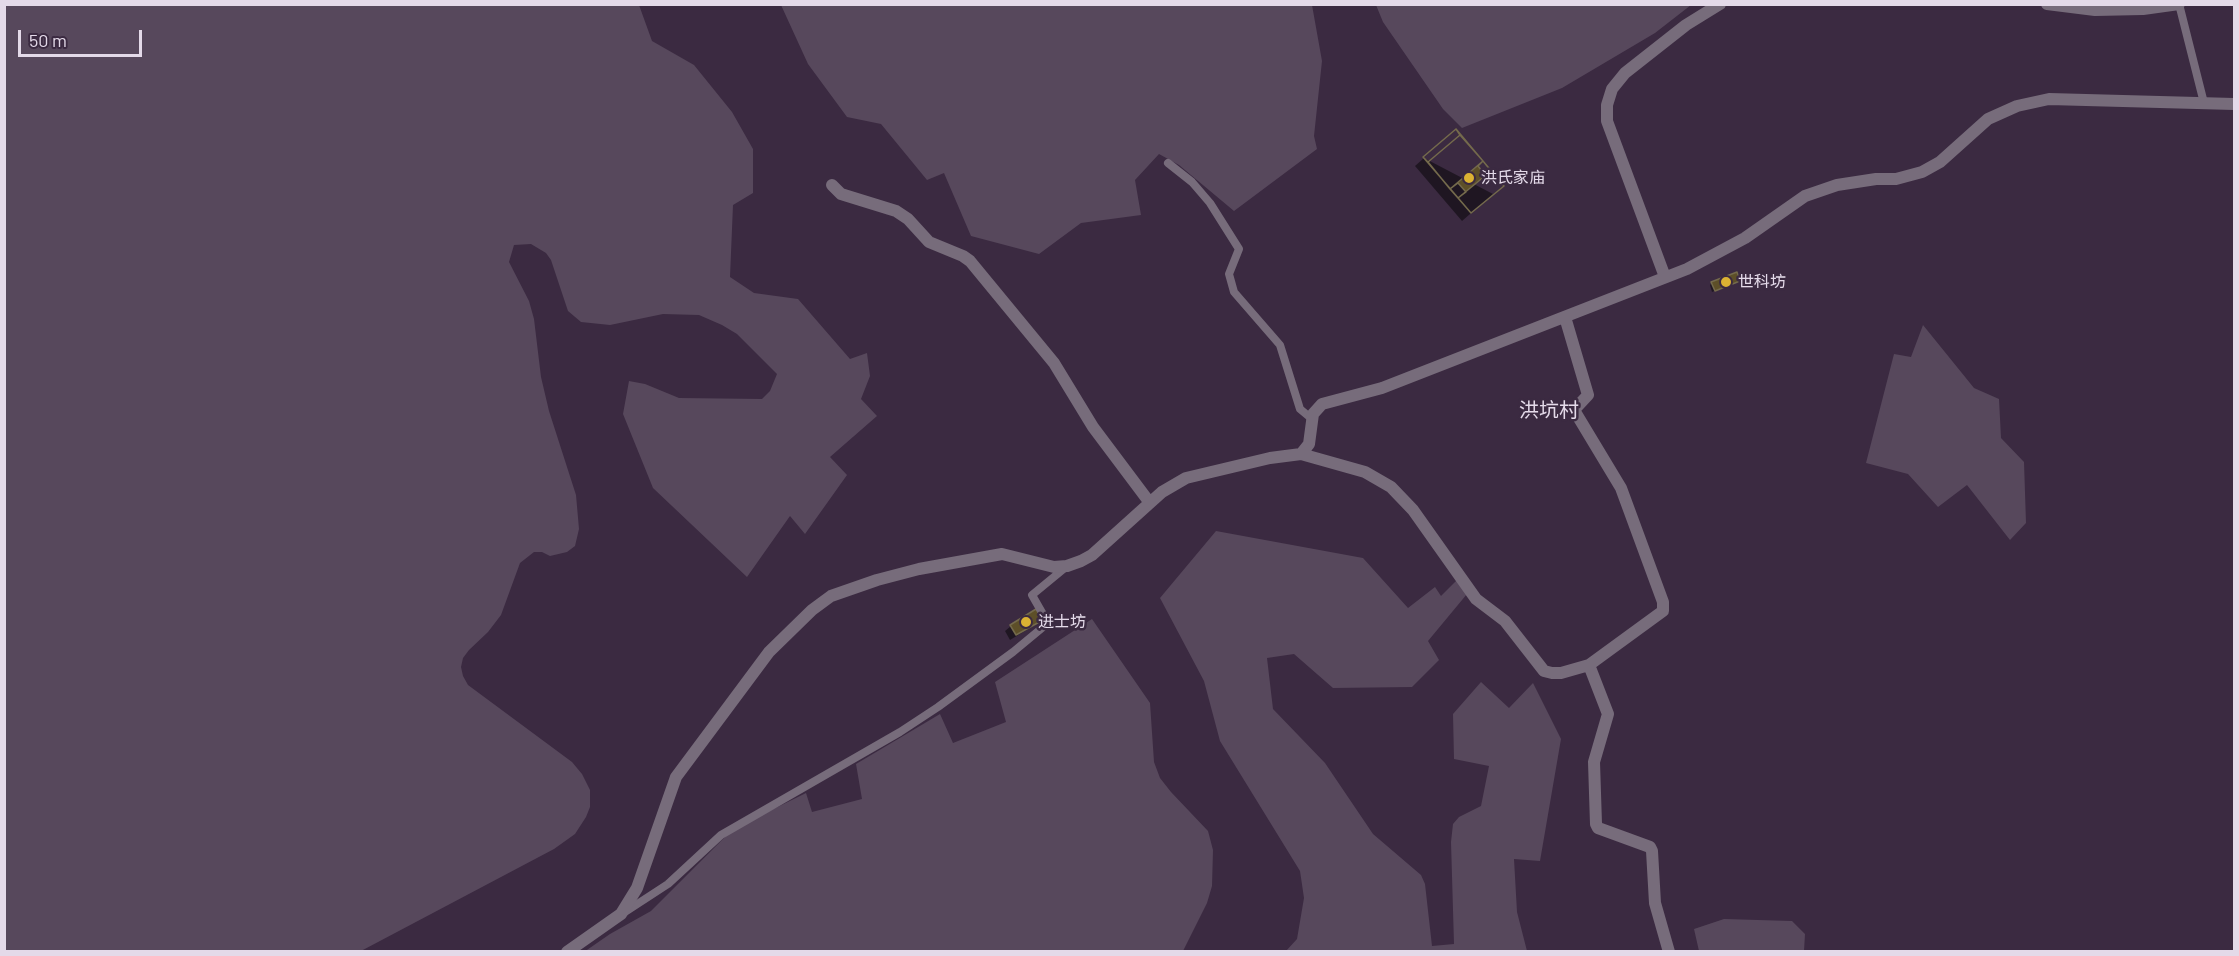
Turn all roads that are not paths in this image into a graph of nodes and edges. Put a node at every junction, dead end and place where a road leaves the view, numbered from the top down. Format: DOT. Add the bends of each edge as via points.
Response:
graph roads {
  1 [pos="1720,4"];
  2 [pos="2047,4"];
  3 [pos="2179,4"];
  4 [pos="2204,103"];
  5 [pos="2235,104"];
  6 [pos="1168,163"];
  7 [pos="832,185"];
  8 [pos="1665,277"];
  9 [pos="1565,317"];
  10 [pos="1312,419"];
  11 [pos="1301,454"];
  12 [pos="1150,503"];
  13 [pos="1067,566"];
  14 [pos="1589,665"];
  15 [pos="620,916"];
  16 [pos="567,951"];
  17 [pos="1669,951"];
  1 -- 8 [label="street" via="1625,73 1612,89 1606,105 1606,121"];
  2 -- 3 [label="street" via="2095,10"];
  3 -- 4 [label="lane"];
  4 -- 5 [label="street"];
  4 -- 8 [label="street" via="2049,99 2017,106 1988,119 1940,162 1922,172 1837,186 1805,196 1725,250"];
  6 -- 10 [label="lane" via="1210,203 1239,249 1229,274 1234,292 1281,345 1299,409"];
  7 -- 12 [label="street" via="841,194 896,211 929,242 970,261 1054,363 1093,427"];
  8 -- 9 [label="street"];
  9 -- 10 [label="street" via="1382,388 1322,404"];
  9 -- 14 [label="street" via="1588,395 1574,410 1621,488 1663,602 1663,611"];
  10 -- 11 [label="street" via="1309,444"];
  11 -- 12 [label="street" via="1194,476 1162,492"];
  11 -- 14 [label="street" via="1365,472 1391,487 1413,510 1476,599 1505,621 1544,671 1561,673"];
  12 -- 13 [label="street" via="1092,555"];
  13 -- 15 [label="lane" via="1032,595 1048,623 1013,652 900,732 721,835 652,897"];
  13 -- 15 [label="street" via="1054,567 1002,554 877,580 831,596 812,610 762,661 676,777 637,888"];
  14 -- 17 [label="street" via="1608,714 1594,762 1596,824 1650,847 1655,903"];
  15 -- 16 [label="street"];
}
